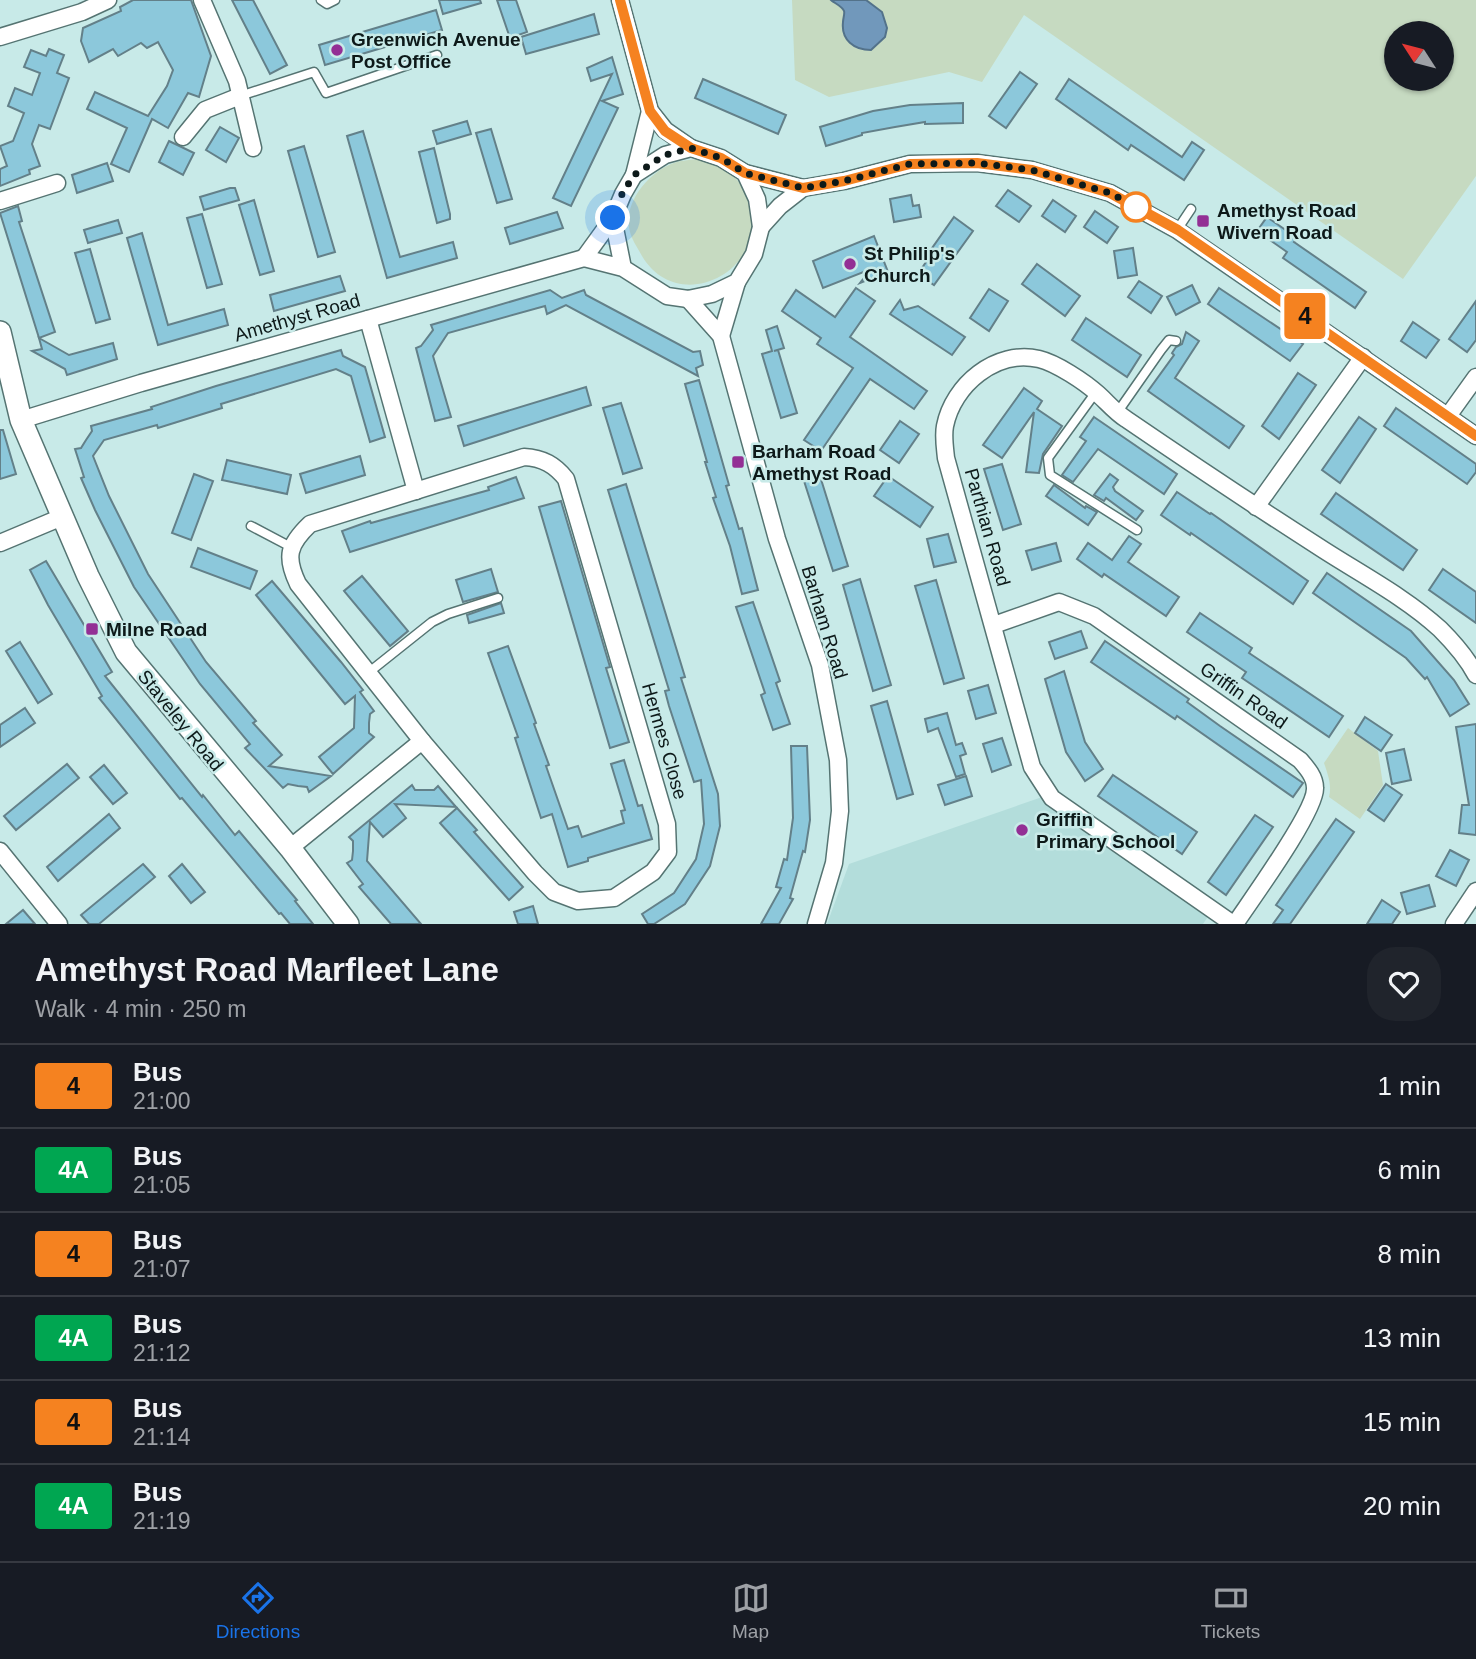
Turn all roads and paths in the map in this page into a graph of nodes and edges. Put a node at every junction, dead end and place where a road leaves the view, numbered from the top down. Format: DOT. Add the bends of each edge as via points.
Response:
graph roads {
  1 [pos="107,0"];
  2 [pos="202,0"];
  3 [pos="321,0"];
  4 [pos="335,0"];
  5 [pos="620,0"];
  6 [pos="0,37"];
  7 [pos="437,55"];
  8 [pos="240,96"];
  9 [pos="650,111"];
  10 [pos="183,137"];
  11 [pos="253,148"];
  12 [pos="691,148"];
  13 [pos="745,173"];
  14 [pos="634,175"];
  15 [pos="57,183"];
  16 [pos="803,188"];
  17 [pos="0,201"];
  18 [pos="1191,209"];
  19 [pos="613,218"];
  20 [pos="761,227"];
  21 [pos="1178,230"];
  22 [pos="584,258"];
  23 [pos="623,268"];
  24 [pos="737,282"];
  25 [pos="688,299"];
  26 [pos="368,319"];
  27 [pos="0,332"];
  28 [pos="721,336"];
  29 [pos="1177,341"];
  30 [pos="1363,357"];
  31 [pos="1476,377"];
  32 [pos="1097,392"];
  33 [pos="1117,413"];
  34 [pos="1448,416"];
  35 [pos="21,420"];
  36 [pos="1476,436"];
  37 [pos="416,491"];
  38 [pos="1256,507"];
  39 [pos="62,517"];
  40 [pos="251,526"];
  41 [pos="1137,530"];
  42 [pos="0,542"];
  43 [pos="291,547"];
  44 [pos="498,598"];
  45 [pos="994,625"];
  46 [pos="368,673"];
  47 [pos="1476,675"];
  48 [pos="422,741"];
  49 [pos="290,848"];
  50 [pos="0,851"];
  51 [pos="1476,891"];
  52 [pos="59,924"];
  53 [pos="348,924"];
  54 [pos="816,924"];
  55 [pos="1234,924"];
  56 [pos="1454,924"];
  1 -- 6 [label="street"];
  2 -- 8 [label="street"];
  3 -- 4 [label="lane" via="327,4"];
  5 -- 9 [label="street"];
  7 -- 8 [label="lane" via="326,93 314,72"];
  8 -- 10 [label="street" via="205,110"];
  8 -- 11 [label="street"];
  9 -- 12 [label="street" via="665,131"];
  9 -- 14 [label="street"];
  12 -- 13 [label="street" via="721,158"];
  12 -- 14 [label="street" via="665,155"];
  13 -- 16 [label="street"];
  13 -- 20 [label="street" via="757,199"];
  14 -- 19 [label="street"];
  15 -- 17 [label="street"];
  16 -- 20 [label="street"];
  16 -- 21 [label="street" via="910,164 977,163 1032,170 1110,193"];
  18 -- 21 [label="lane"];
  19 -- 22 [label="street"];
  19 -- 23 [label="street"];
  20 -- 24 [label="street" via="754,254"];
  21 -- 30 [label="street"];
  22 -- 23 [label="street"];
  22 -- 26 [label="street, Amethyst Road"];
  23 -- 25 [label="street" via="667,296"];
  24 -- 25 [label="street"];
  24 -- 28 [label="street"];
  25 -- 28 [label="street, Barham Road"];
  26 -- 35 [label="street, Amethyst Road"];
  26 -- 37 [label="street"];
  27 -- 35 [label="street, Staveley Road"];
  28 -- 54 [label="street, Barham Road" via="777,539 820,665 838,760 840,811 834,863"];
  29 -- 33 [label="lane" via="1169,341 1161,349"];
  30 -- 34 [label="street"];
  30 -- 38 [label="street"];
  31 -- 34 [label="street"];
  32 -- 33 [label="street, Parthian Road"];
  32 -- 41 [label="lane" via="1048,457 1050,475"];
  32 -- 45 [label="street, Parthian Road" via="1059,368 1024,358 996,363 975,376 948,412 946,458"];
  33 -- 38 [label="street, Parthian Road"];
  34 -- 36 [label="street"];
  35 -- 39 [label="street, Staveley Road"];
  37 -- 43 [label="street, Hermes Close" via="310,524"];
  37 -- 48 [label="street, Hermes Close" via="524,457 547,462 566,480 667,824 668,852 653,873 614,898 578,901 554,892"];
  38 -- 47 [label="street, Parthian Road" via="1405,602 1439,629"];
  39 -- 42 [label="street"];
  39 -- 49 [label="street, Staveley Road" via="126,653"];
  40 -- 43 [label="lane"];
  43 -- 46 [label="street, Hermes Close" via="290,561 298,584"];
  44 -- 46 [label="lane" via="432,622"];
  45 -- 55 [label="street, Parthian Road" via="1032,767 1052,798"];
  45 -- 55 [label="street, Griffin Road" via="1059,603 1094,616 1300,760 1310,772 1315,786 1310,811"];
  46 -- 48 [label="street, Hermes Close"];
  48 -- 49 [label="street"];
  49 -- 53 [label="street, Staveley Road"];
  50 -- 52 [label="street"];
  51 -- 56 [label="street"];
}
